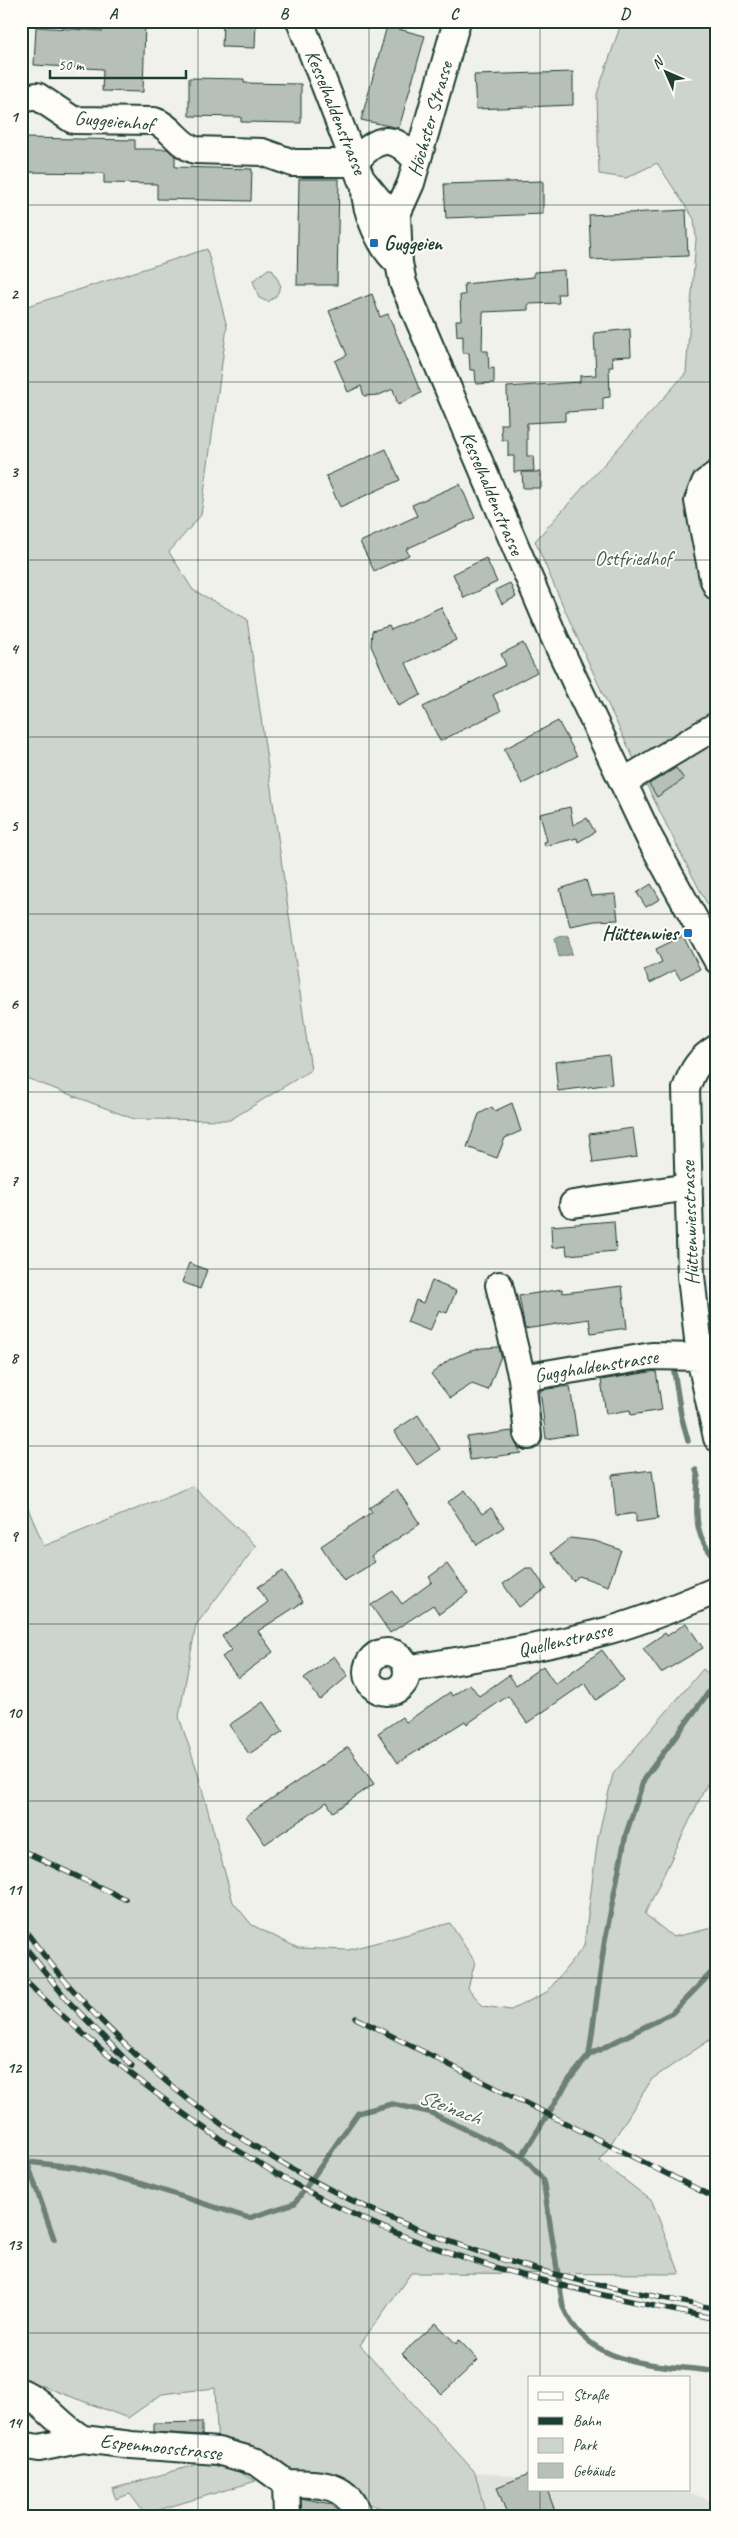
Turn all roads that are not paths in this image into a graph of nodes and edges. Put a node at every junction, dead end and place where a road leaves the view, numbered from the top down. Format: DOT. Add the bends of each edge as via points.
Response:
graph roads {
  1 [pos="300,21"];
  2 [pos="457,21"];
  3 [pos="21,99"];
  4 [pos="417,161"];
  5 [pos="359,174"];
  6 [pos="397,214"];
  7 [pos="399,263"];
  8 [pos="717,474"];
  9 [pos="717,587"];
  10 [pos="717,731"];
  11 [pos="623,782"];
  12 [pos="717,960"];
  13 [pos="717,1048"];
  14 [pos="689,1187"];
  15 [pos="573,1204"];
  16 [pos="500,1285"];
  17 [pos="700,1356"];
  18 [pos="522,1378"];
  19 [pos="528,1436"];
  20 [pos="717,1438"];
  21 [pos="717,1590"];
  22 [pos="407,1669"];
  23 [pos="21,2392"];
  24 [pos="83,2439"];
  25 [pos="21,2445"];
  26 [pos="286,2483"];
  27 [pos="287,2517"];
  28 [pos="358,2517"];
  1 -- 5 [label="street, Kesselhaldenstrasse"];
  2 -- 4 [label="street, Höchster Strasse"];
  3 -- 5 [label="street, Guggeienhof" via="37,96 73,120 154,121 195,150 262,152 293,163"];
  4 -- 5 [label="street" via="404,146 387,140 368,148"];
  4 -- 6 [label="street, Höchster Strasse" via="406,199"];
  5 -- 6 [label="street, Kesselhaldenstrasse" via="378,201"];
  5 -- 7 [label="street" via="382,245"];
  6 -- 7 [label="street, Kesselhaldenstrasse"];
  7 -- 11 [label="street, Kesselhaldenstrasse" via="403,283 498,508 555,639"];
  8 -- 9 [label="street" via="705,483 698,500"];
  10 -- 11 [label="street" via="714,726"];
  11 -- 12 [label="street, Kesselhaldenstrasse" via="649,837"];
  13 -- 14 [label="street, Hüttenwiesstrasse" via="691,1073 686,1089"];
  14 -- 15 [label="street"];
  14 -- 17 [label="street, Hüttenwiesstrasse" via="691,1276"];
  16 -- 18 [label="street"];
  17 -- 18 [label="street, Gugghaldenstrasse" via="652,1356"];
  17 -- 20 [label="street, Hüttenwiesstrasse"];
  18 -- 19 [label="street"];
  21 -- 22 [label="street, Quellenstrasse" via="611,1630 524,1651"];
  23 -- 24 [label="street, Espenmoosstrasse"];
  24 -- 25 [label="street, Espenmoosstrasse" via="39,2448"];
  24 -- 26 [label="street, Espenmoosstrasse" via="218,2451 257,2462"];
  26 -- 27 [label="street"];
  26 -- 28 [label="street" via="337,2488 348,2496"];
}
